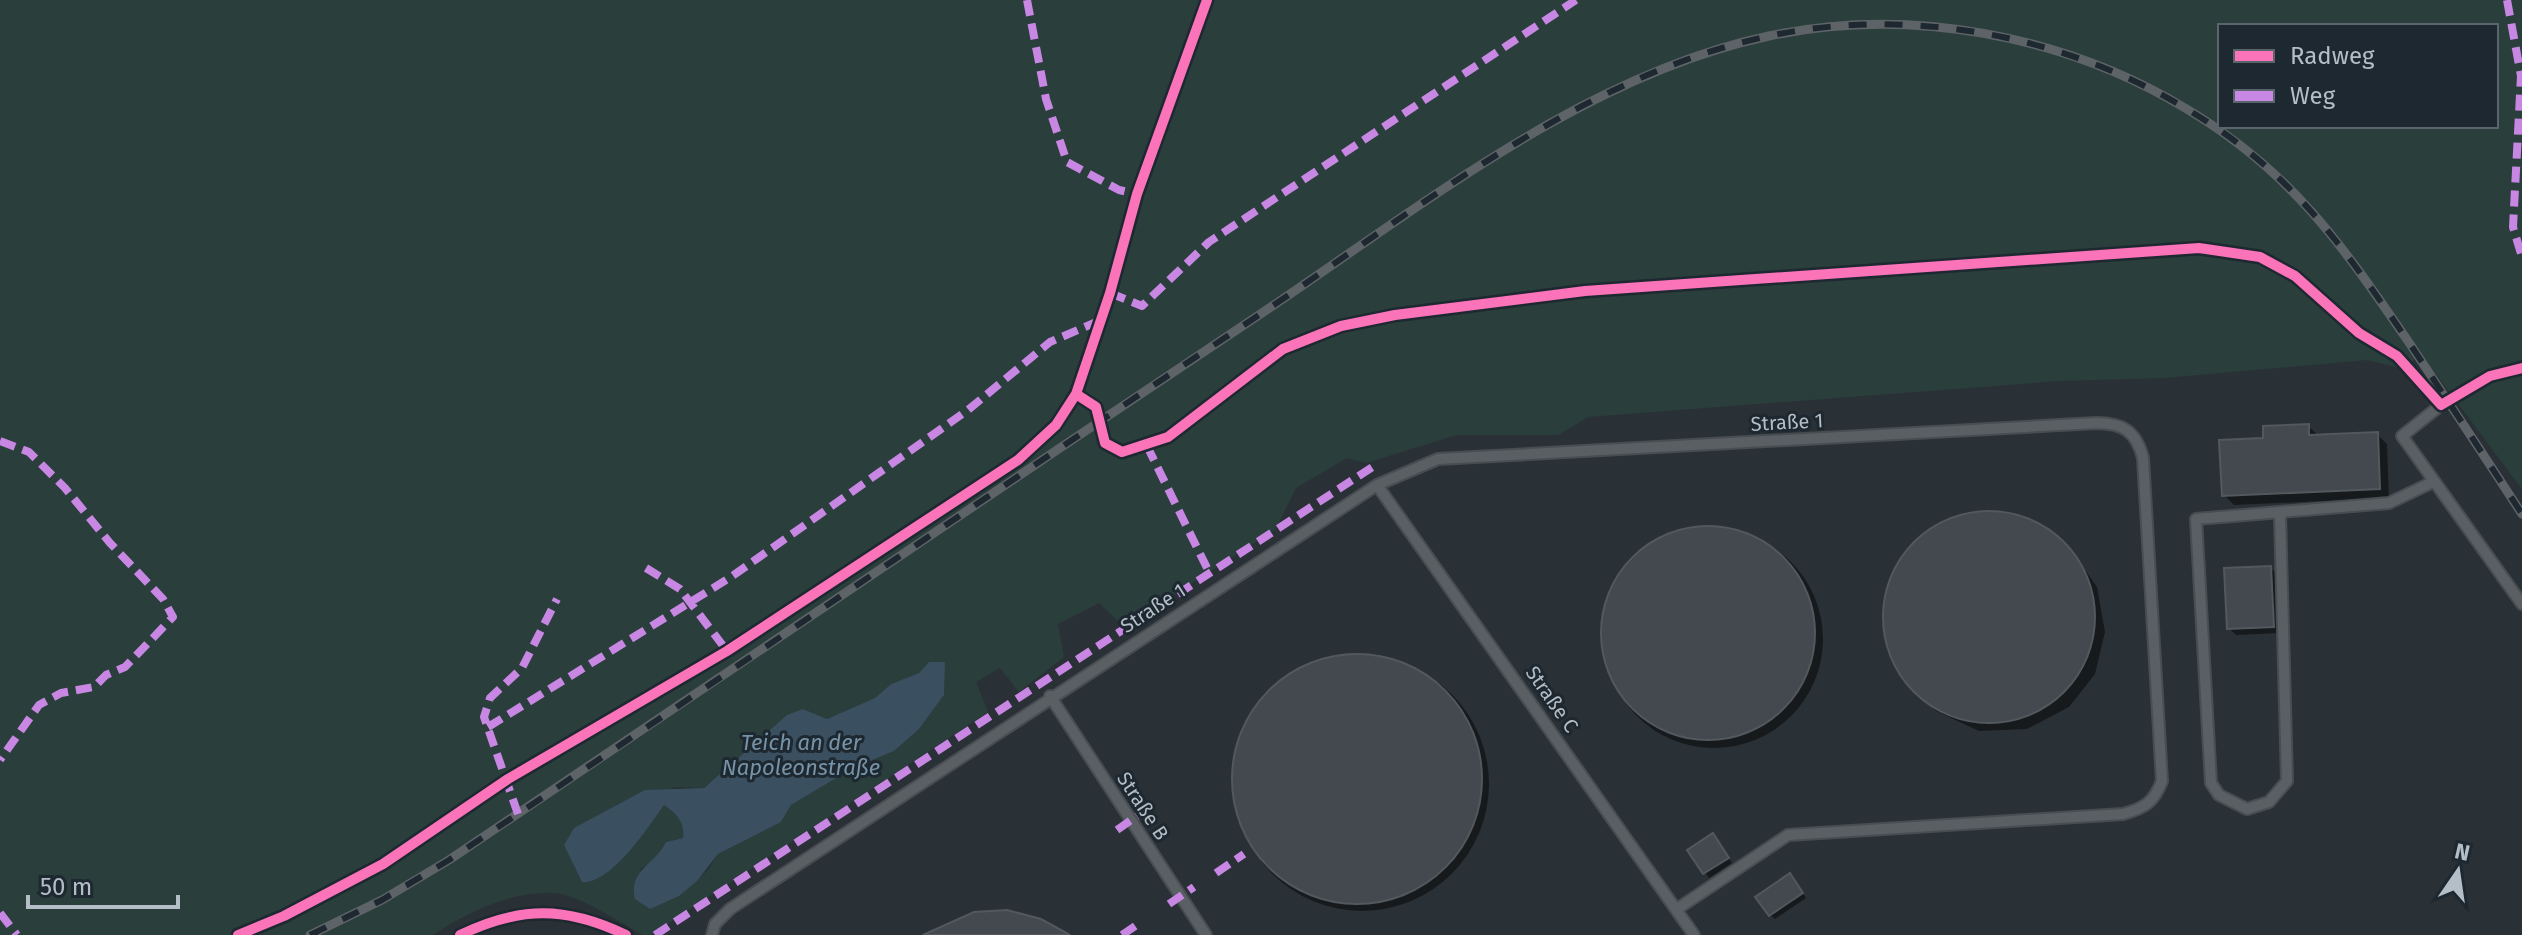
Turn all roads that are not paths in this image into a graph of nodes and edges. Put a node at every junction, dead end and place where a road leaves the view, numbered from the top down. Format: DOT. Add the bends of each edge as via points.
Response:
graph roads {
  1 [pos="2441,405"];
  2 [pos="2433,482"];
  3 [pos="1377,485"];
  4 [pos="2280,514"];
  5 [pos="2522,604"];
  6 [pos="1050,696"];
  7 [pos="1677,909"];
  8 [pos="712,935"];
  9 [pos="1206,935"];
  10 [pos="1694,935"];
  1 -- 2 [label="lane" via="2402,436"];
  2 -- 4 [label="lane" via="2389,503"];
  2 -- 5 [label="lane"];
  3 -- 6 [label="lane, Straße 1"];
  3 -- 7 [label="lane, Straße C"];
  3 -- 7 [label="lane, Straße 1" via="1438,459 2096,423 2115,423 2138,439 2162,781 2155,798 2123,814 1788,835"];
  4 -- 4 [label="lane" via="2196,519 2211,783 2219,795 2247,809 2269,802 2287,781"];
  6 -- 8 [label="lane, Straße 1" via="730,909"];
  6 -- 9 [label="lane, Straße B"];
  7 -- 10 [label="lane, Straße C"];
}
